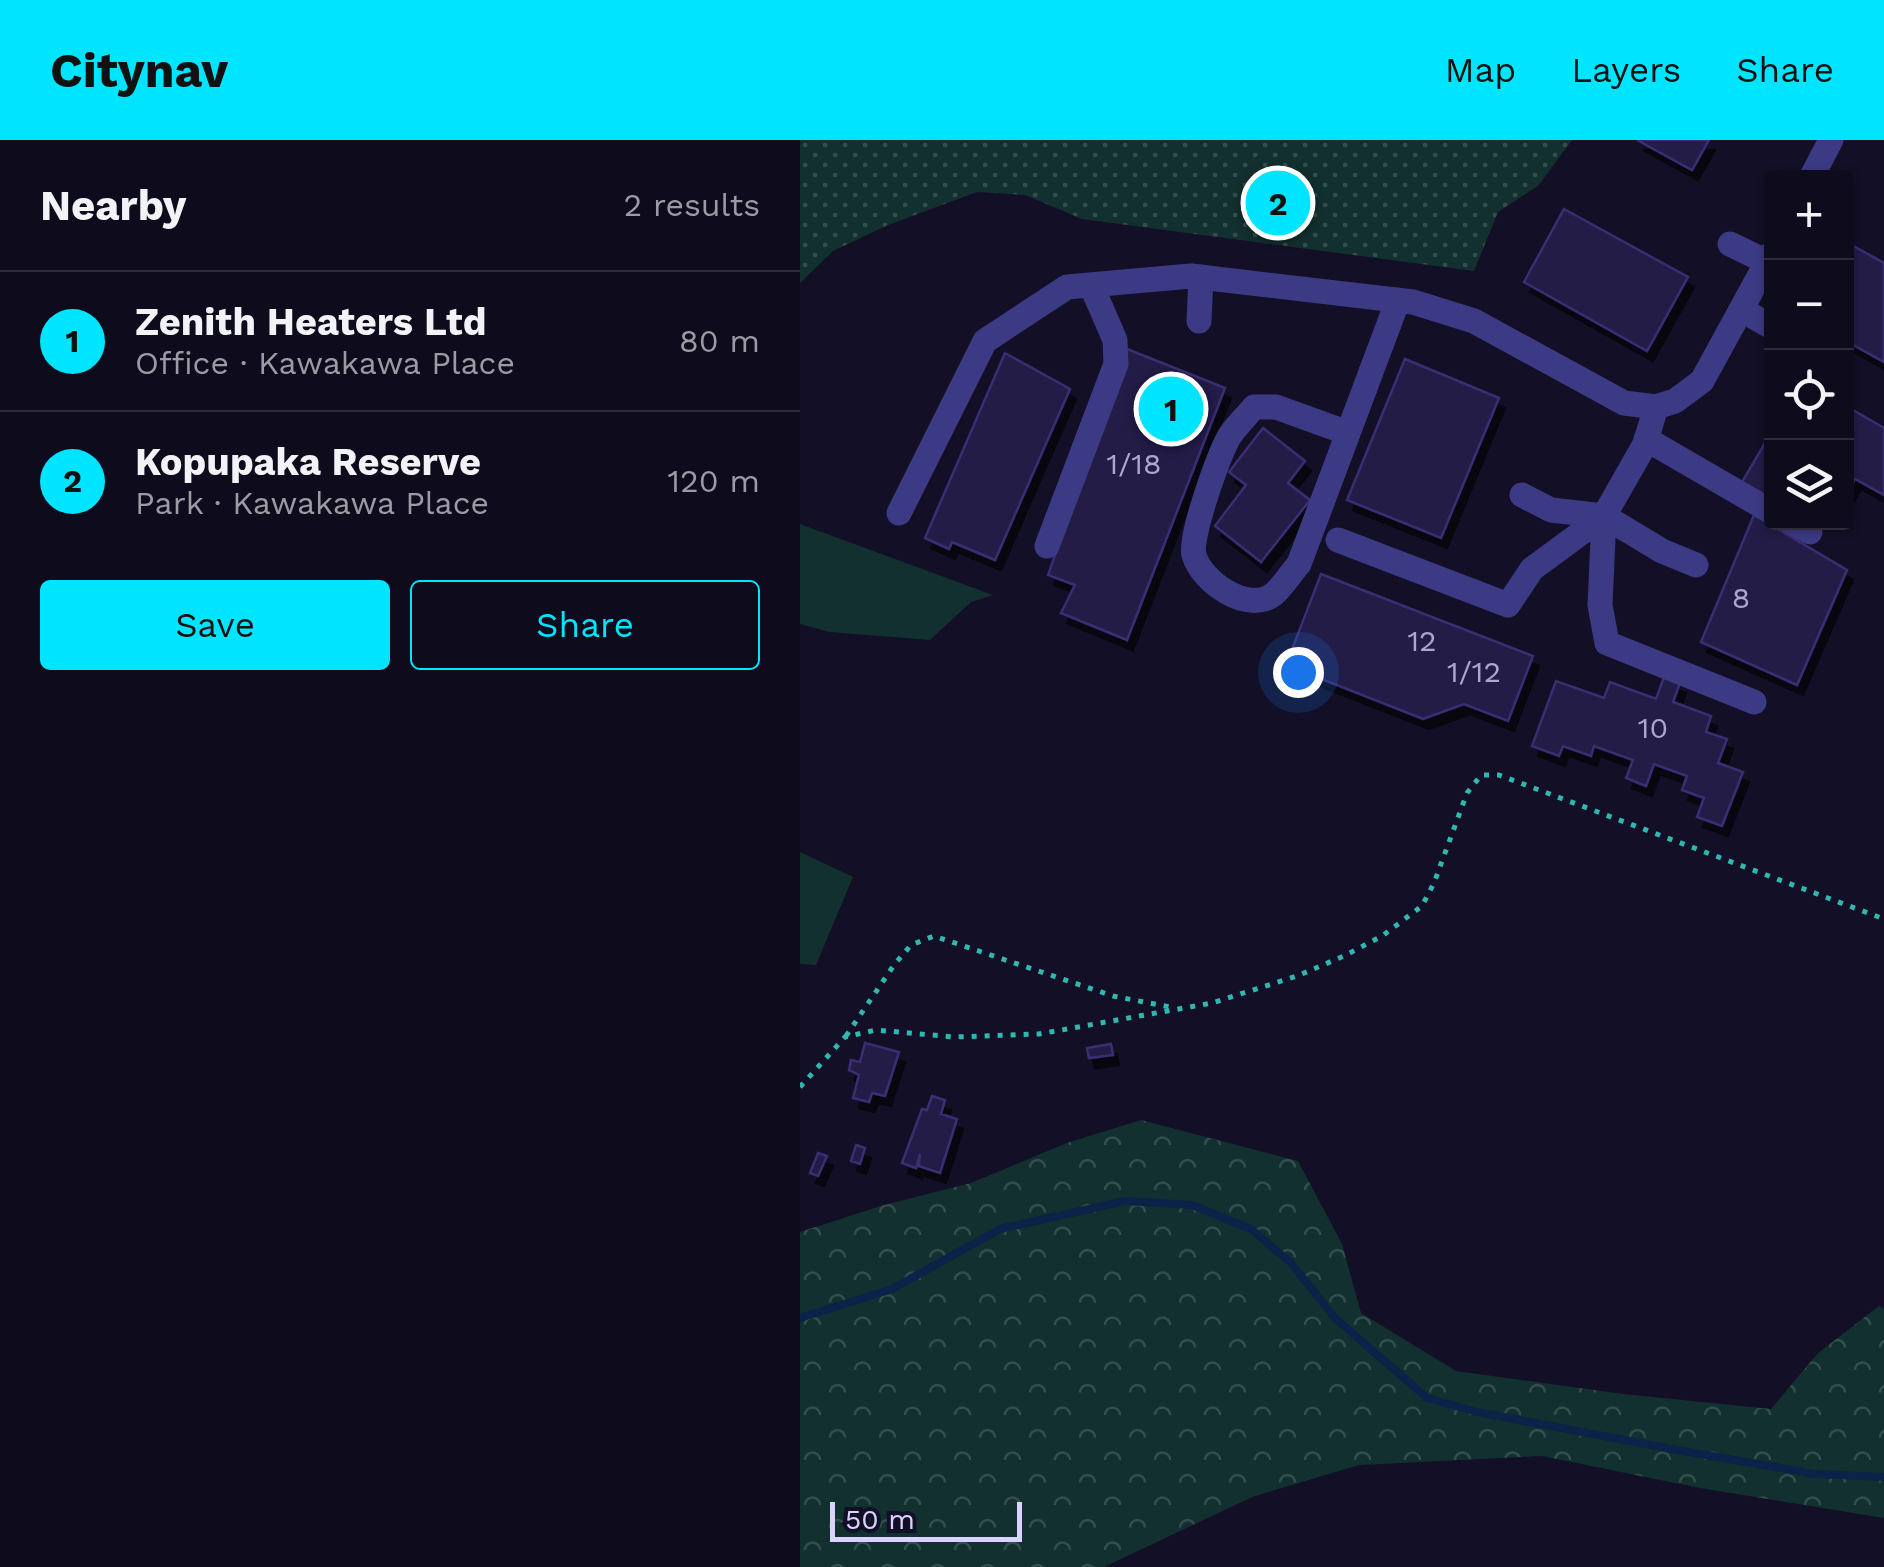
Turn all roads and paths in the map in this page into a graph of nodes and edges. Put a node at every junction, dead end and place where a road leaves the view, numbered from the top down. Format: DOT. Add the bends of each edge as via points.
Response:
graph roads {
  1 [pos="1831,140"];
  2 [pos="1815,170"];
  3 [pos="1730,244"];
  4 [pos="1764,256"];
  5 [pos="1768,260"];
  6 [pos="1201,276"];
  7 [pos="1079,286"];
  8 [pos="1398,300"];
  9 [pos="1742,310"];
  10 [pos="1199,321"];
  11 [pos="1764,322"];
  12 [pos="1656,408"];
  13 [pos="1348,432"];
  14 [pos="1646,440"];
  15 [pos="1522,495"];
  16 [pos="1764,507"];
  17 [pos="899,513"];
  18 [pos="1604,516"];
  19 [pos="1338,540"];
  20 [pos="1046,546"];
  21 [pos="1696,565"];
  22 [pos="1754,702"];
  23 [pos="1884,919"];
  24 [pos="1178,1009"];
  25 [pos="845,1037"];
  26 [pos="800,1087"];
  1 -- 2 [label="street"];
  3 -- 4 [label="street"];
  5 -- 9 [label="street"];
  6 -- 7 [label="street"];
  6 -- 8 [label="street"];
  6 -- 10 [label="street"];
  7 -- 17 [label="street" via="986,341"];
  7 -- 20 [label="street" via="1115,340 1116,364"];
  8 -- 12 [label="street" via="1474,321 1624,404"];
  8 -- 13 [label="street"];
  9 -- 11 [label="street"];
  9 -- 12 [label="street" via="1702,381"];
  12 -- 14 [label="street"];
  13 -- 13 [label="street" via="1299,564 1272,596 1248,602 1203,571 1195,536 1210,484 1229,437 1254,407 1276,407"];
  14 -- 16 [label="street"];
  14 -- 18 [label="street"];
  15 -- 18 [label="street" via="1552,510"];
  18 -- 19 [label="street" via="1532,569 1508,605"];
  18 -- 21 [label="street"];
  18 -- 22 [label="street" via="1600,605 1607,644"];
  23 -- 24 [label="path" via="1486,774 1467,793 1434,883 1407,920 1297,976"];
  24 -- 25 [label="path" via="1039,1034 954,1037 876,1030"];
  24 -- 25 [label="path" via="1113,996 934,936 911,944"];
  25 -- 26 [label="path"];
}
